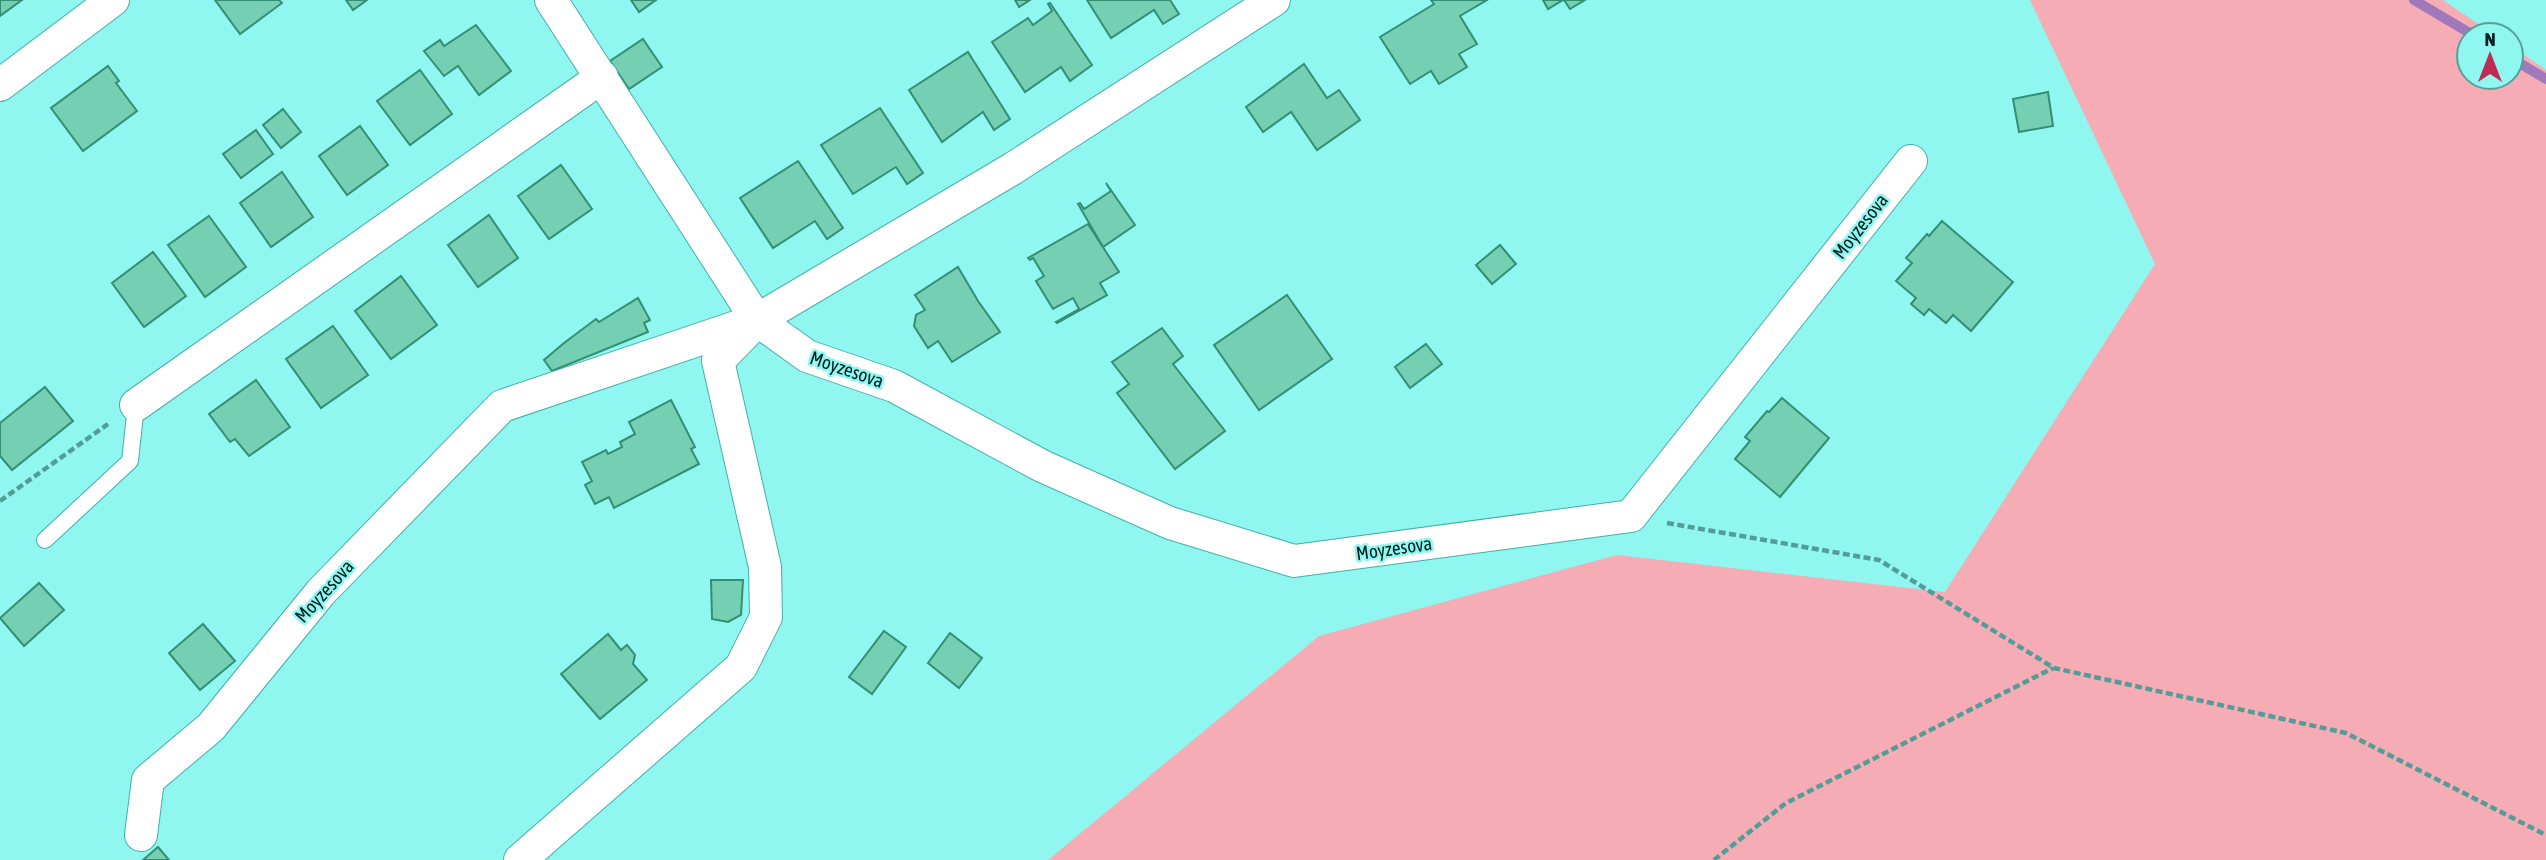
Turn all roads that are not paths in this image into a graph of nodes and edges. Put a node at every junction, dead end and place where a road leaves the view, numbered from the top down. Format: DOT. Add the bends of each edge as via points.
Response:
graph roads {
  1 [pos="113,0"];
  2 [pos="551,0"];
  3 [pos="1274,0"];
  4 [pos="602,77"];
  5 [pos="0,85"];
  6 [pos="1911,161"];
  7 [pos="757,320"];
  8 [pos="136,405"];
  9 [pos="45,540"];
  10 [pos="141,835"];
  11 [pos="520,860"];
  1 -- 5 [label="street"];
  2 -- 4 [label="street, Moyzesova"];
  3 -- 7 [label="street, Moyzesova" via="1012,169"];
  4 -- 7 [label="street, Moyzesova"];
  4 -- 8 [label="street"];
  6 -- 7 [label="street, Moyzesova" via="1631,516 1294,561 1170,523 1042,466 894,386 807,356"];
  7 -- 10 [label="street, Moyzesova" via="502,406 321,592 211,727 148,780"];
  7 -- 11 [label="street, Moyzesova" via="718,361 765,567 766,617 741,667"];
  8 -- 9 [label="lane" via="130,461"];
}
